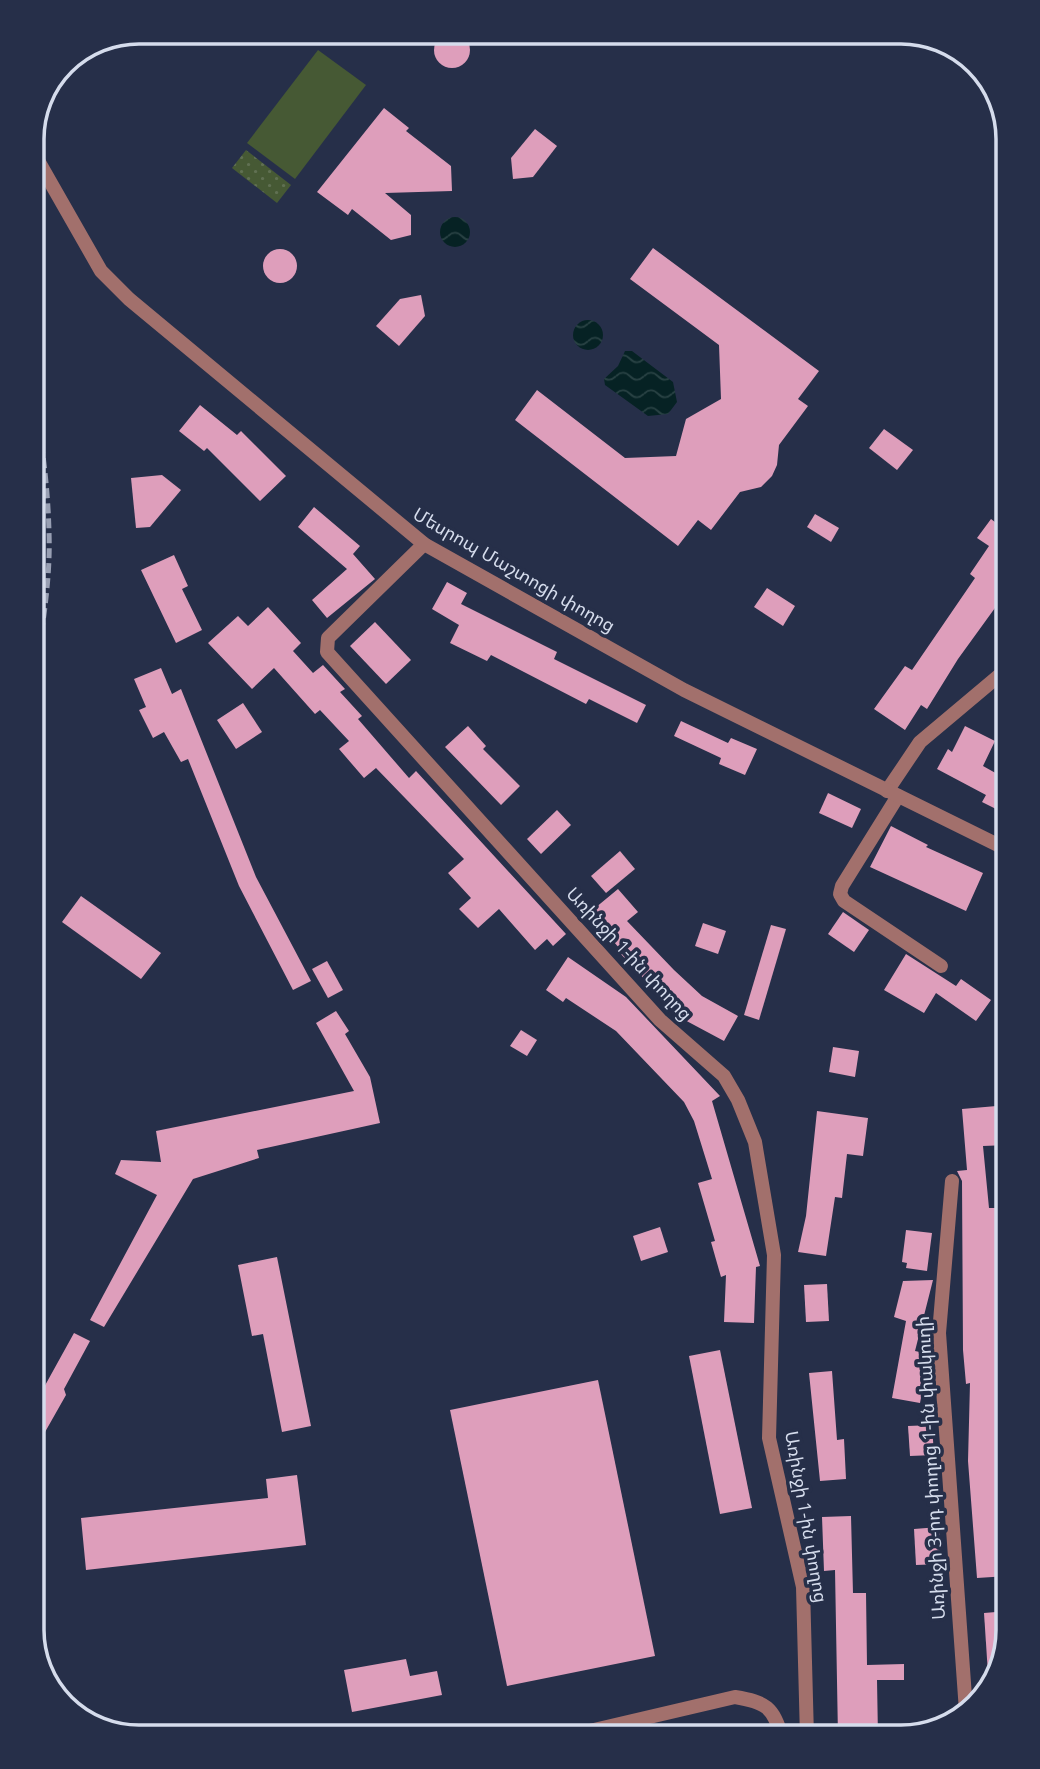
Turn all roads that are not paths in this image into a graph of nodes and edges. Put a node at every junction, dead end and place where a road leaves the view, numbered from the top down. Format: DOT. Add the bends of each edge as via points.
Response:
graph roads {
  1 [pos="44,171"];
  2 [pos="424,544"];
  3 [pos="996,679"];
  4 [pos="892,794"];
  5 [pos="996,844"];
  6 [pos="941,966"];
  7 [pos="951,1181"];
  8 [pos="965,1700"];
  9 [pos="615,1725"];
  10 [pos="778,1725"];
  11 [pos="807,1725"];
  1 -- 2 [label="street, Մեսրոպ Մաշտոցի փողոց" via="111,281"];
  2 -- 4 [label="street, Մեսրոպ Մաշտոցի փողոց" via="684,690"];
  2 -- 11 [label="street, Առինջի 1-ին փողոց" via="328,638 327,652 660,1020 724,1076 755,1142 774,1255 769,1438 803,1587"];
  3 -- 4 [label="street" via="920,742"];
  4 -- 5 [label="street, Մեսրոպ Մաշտոցի փողոց"];
  4 -- 6 [label="street" via="840,894"];
  7 -- 8 [label="street, Առինջի 3-րդ փողոց 1-ին փակուղի" via="939,1334"];
  9 -- 10 [label="street" via="735,1697 758,1701 775,1714"];
}
